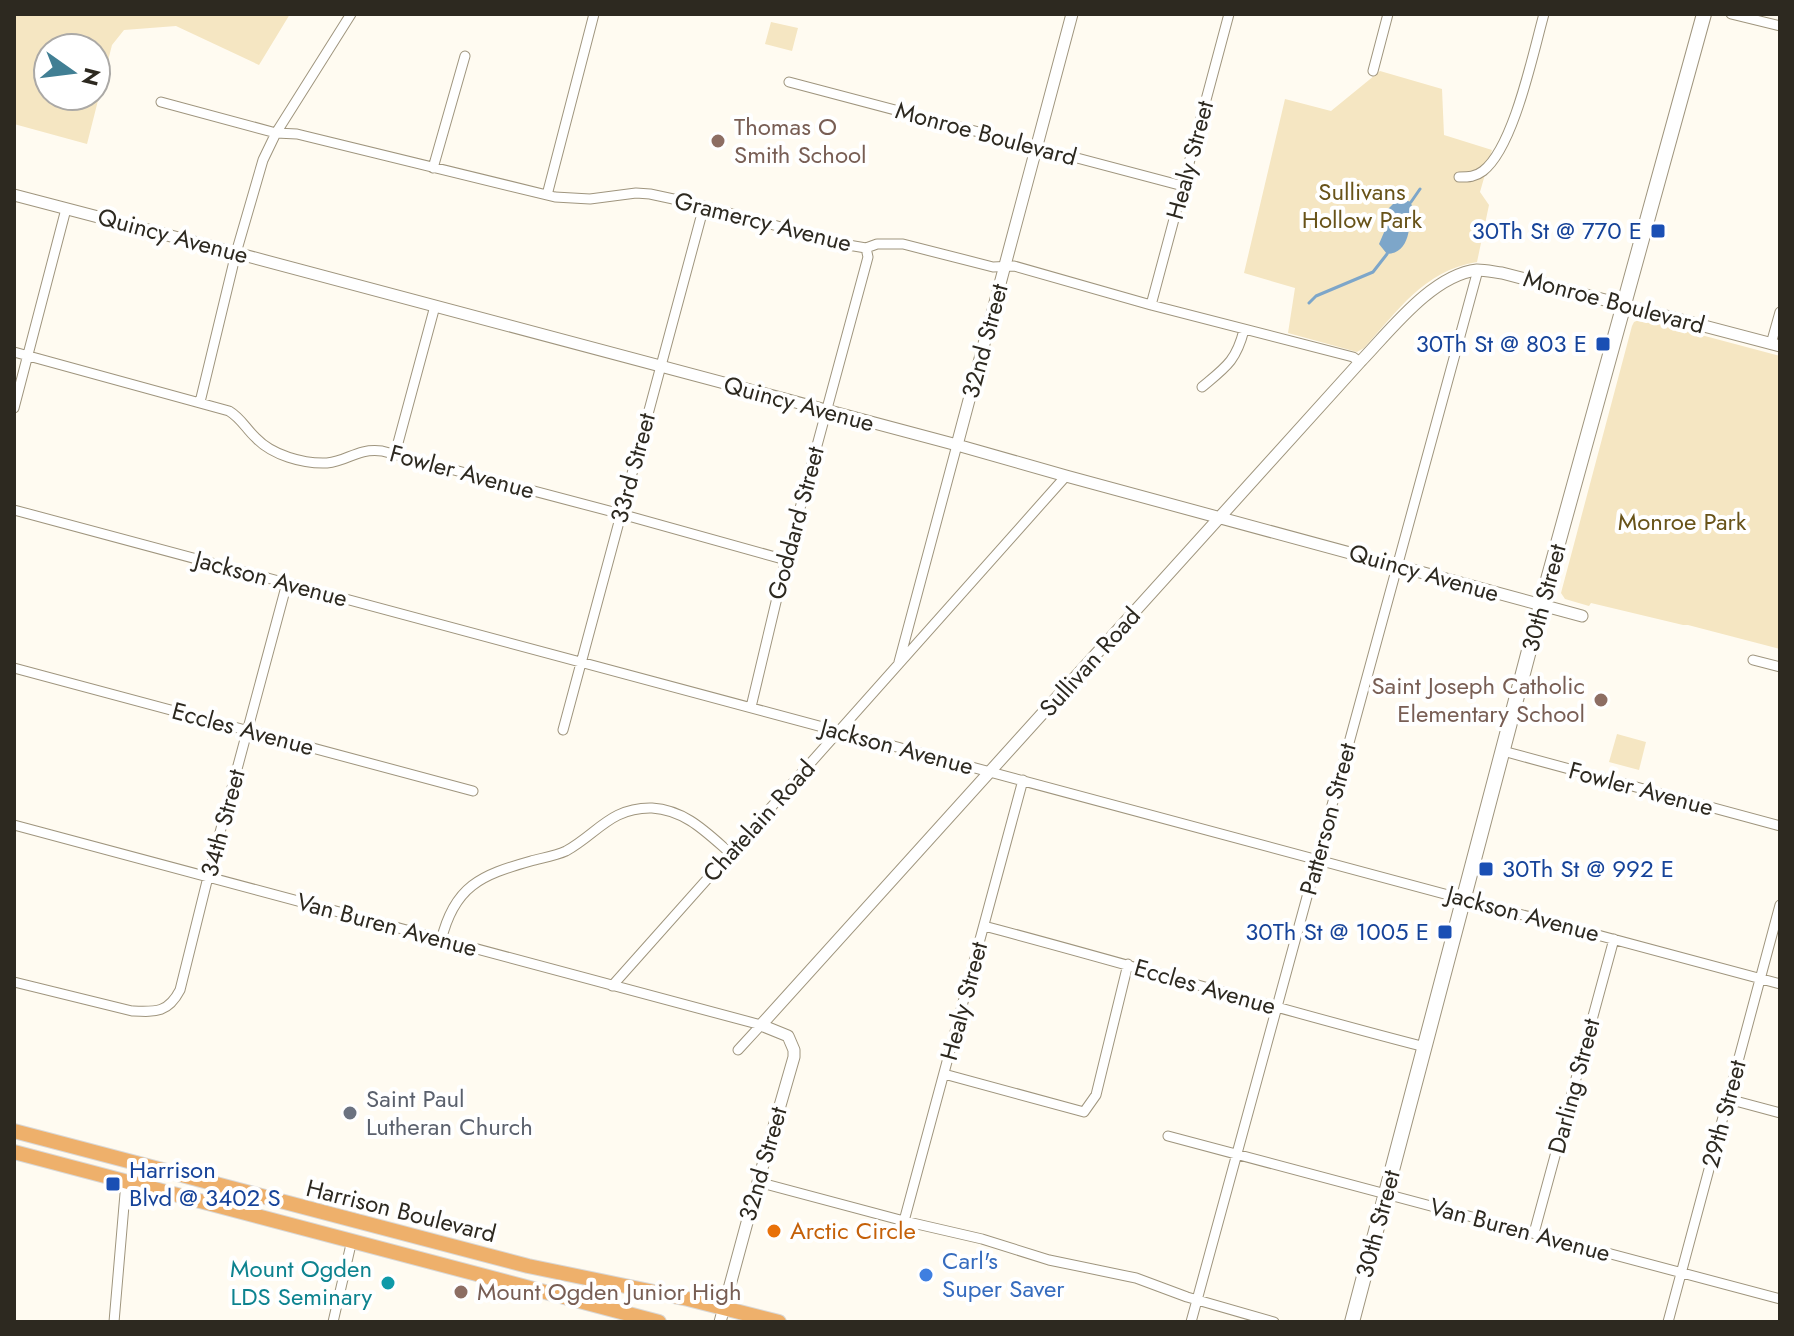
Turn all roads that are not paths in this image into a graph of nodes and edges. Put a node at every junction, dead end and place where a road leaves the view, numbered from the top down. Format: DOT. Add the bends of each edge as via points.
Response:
graph roads {
  1 [pos="351,14"];
  2 [pos="594,14"];
  3 [pos="1072,14"];
  4 [pos="1229,14"];
  5 [pos="1388,14"];
  6 [pos="1544,14"];
  7 [pos="1704,14"];
  8 [pos="1731,14"];
  9 [pos="1780,26"];
  10 [pos="465,56"];
  11 [pos="1373,71"];
  12 [pos="789,82"];
  13 [pos="161,102"];
  14 [pos="276,133"];
  15 [pos="1036,148"];
  16 [pos="433,168"];
  17 [pos="1459,177"];
  18 [pos="1183,186"];
  19 [pos="14,195"];
  20 [pos="547,195"];
  21 [pos="704,206"];
  22 [pos="66,209"];
  23 [pos="866,248"];
  24 [pos="236,253"];
  25 [pos="1005,266"];
  26 [pos="1478,270"];
  27 [pos="1448,279"];
  28 [pos="1151,305"];
  29 [pos="1625,305"];
  30 [pos="435,306"];
  31 [pos="1780,312"];
  32 [pos="1244,330"];
  33 [pos="1776,345"];
  34 [pos="14,352"];
  35 [pos="28,356"];
  36 [pos="1360,362"];
  37 [pos="661,367"];
  38 [pos="1202,387"];
  39 [pos="200,402"];
  40 [pos="14,408"];
  41 [pos="826,411"];
  42 [pos="957,445"];
  43 [pos="395,454"];
  44 [pos="1066,476"];
  45 [pos="14,510"];
  46 [pos="621,514"];
  47 [pos="1221,517"];
  48 [pos="786,560"];
  49 [pos="1398,565"];
  50 [pos="287,583"];
  51 [pos="1541,605"];
  52 [pos="1582,616"];
  53 [pos="1753,660"];
  54 [pos="582,662"];
  55 [pos="897,667"];
  56 [pos="1780,667"];
  57 [pos="14,668"];
  58 [pos="751,707"];
  59 [pos="248,730"];
  60 [pos="563,730"];
  61 [pos="839,731"];
  62 [pos="1503,751"];
  63 [pos="991,772"];
  64 [pos="1023,780"];
  65 [pos="473,791"];
  66 [pos="14,825"];
  67 [pos="1780,826"];
  68 [pos="730,853"];
  69 [pos="1318,859"];
  70 [pos="208,877"];
  71 [pos="1464,899"];
  72 [pos="1780,905"];
  73 [pos="984,926"];
  74 [pos="1614,939"];
  75 [pos="441,941"];
  76 [pos="1128,964"];
  77 [pos="1760,978"];
  78 [pos="14,982"];
  79 [pos="1780,984"];
  80 [pos="612,986"];
  81 [pos="1277,1008"];
  82 [pos="761,1025"];
  83 [pos="1425,1047"];
  84 [pos="738,1050"];
  85 [pos="944,1074"];
  86 [pos="1728,1099"];
  87 [pos="1780,1113"];
  88 [pos="14,1131"];
  89 [pos="1168,1136"];
  90 [pos="14,1152"];
  91 [pos="1237,1154"];
  92 [pos="126,1182"];
  93 [pos="758,1182"];
  94 [pos="1386,1194"];
  95 [pos="904,1221"];
  96 [pos="1534,1233"];
  97 [pos="352,1240"];
  98 [pos="1682,1272"];
  99 [pos="1780,1299"];
  100 [pos="1197,1300"];
  101 [pos="722,1315"];
  102 [pos="114,1322"];
  103 [pos="333,1322"];
  104 [pos="659,1322"];
  105 [pos="779,1322"];
  106 [pos="1191,1322"];
  107 [pos="1274,1322"];
  108 [pos="1352,1322"];
  109 [pos="1668,1322"];
  1 -- 14 [label="street"];
  2 -- 20 [label="street"];
  3 -- 15 [label="street, 32nd Street"];
  4 -- 18 [label="street, Healy Street"];
  5 -- 11 [label="street"];
  6 -- 17 [label="street" via="1505,140 1481,173"];
  7 -- 29 [label="main road, 30th Street"];
  8 -- 9 [label="street"];
  10 -- 16 [label="street"];
  12 -- 15 [label="street, Monroe Boulevard"];
  13 -- 14 [label="street, Gramercy Avenue"];
  14 -- 16 [label="street, Gramercy Avenue"];
  14 -- 24 [label="street"];
  15 -- 18 [label="street, Monroe Boulevard"];
  15 -- 25 [label="street, 32nd Street"];
  16 -- 20 [label="street, Gramercy Avenue"];
  18 -- 28 [label="street, Healy Street"];
  19 -- 22 [label="street, Quincy Avenue"];
  20 -- 21 [label="street, Gramercy Avenue" via="590,199 636,193"];
  21 -- 23 [label="street, Gramercy Avenue"];
  21 -- 37 [label="street, 33rd Street"];
  22 -- 24 [label="street, Quincy Avenue"];
  22 -- 35 [label="street"];
  23 -- 25 [label="street, Gramercy Avenue" via="903,244"];
  23 -- 41 [label="street, Goddard Street" via="868,257"];
  24 -- 30 [label="street, Quincy Avenue"];
  24 -- 39 [label="street"];
  25 -- 28 [label="street, Gramercy Avenue"];
  25 -- 42 [label="street, 32nd Street"];
  26 -- 27 [label="street, Monroe Boulevard"];
  26 -- 29 [label="street, Monroe Boulevard"];
  26 -- 49 [label="street, Patterson Street"];
  27 -- 36 [label="street, Sullivan Road"];
  28 -- 32 [label="street, Gramercy Avenue"];
  29 -- 33 [label="street, Monroe Boulevard"];
  29 -- 51 [label="main road, 30th Street"];
  30 -- 37 [label="street, Quincy Avenue"];
  30 -- 43 [label="street"];
  31 -- 33 [label="street"];
  32 -- 36 [label="street, Gramercy Avenue"];
  32 -- 38 [label="street" via="1232,362"];
  34 -- 35 [label="street, Fowler Avenue"];
  35 -- 39 [label="street, Fowler Avenue"];
  35 -- 40 [label="street"];
  36 -- 47 [label="street, Sullivan Road"];
  37 -- 41 [label="street, Quincy Avenue"];
  37 -- 46 [label="street, 33rd Street"];
  39 -- 43 [label="street, Fowler Avenue" via="237,415 258,441 281,455 319,463 365,450"];
  41 -- 42 [label="street, Quincy Avenue"];
  41 -- 48 [label="street, Goddard Street"];
  42 -- 44 [label="street, Quincy Avenue"];
  42 -- 55 [label="street, 32nd Street"];
  43 -- 46 [label="street, Fowler Avenue"];
  44 -- 47 [label="street, Quincy Avenue"];
  44 -- 55 [label="street, Chatelain Road"];
  45 -- 50 [label="street, Jackson Avenue"];
  46 -- 48 [label="street, Fowler Avenue"];
  46 -- 54 [label="street, 33rd Street"];
  47 -- 49 [label="street, Quincy Avenue"];
  47 -- 63 [label="street, Sullivan Road"];
  48 -- 58 [label="street, Goddard Street"];
  49 -- 51 [label="street, Quincy Avenue"];
  49 -- 69 [label="street, Patterson Street"];
  50 -- 54 [label="street, Jackson Avenue"];
  50 -- 59 [label="street, 34th Street"];
  51 -- 52 [label="street, Quincy Avenue"];
  51 -- 62 [label="main road, 30th Street"];
  53 -- 56 [label="street"];
  54 -- 58 [label="street, Jackson Avenue"];
  54 -- 60 [label="street, 33rd Street"];
  55 -- 61 [label="street, Chatelain Road"];
  57 -- 59 [label="street, Eccles Avenue"];
  58 -- 61 [label="street, Jackson Avenue"];
  59 -- 65 [label="street, Eccles Avenue"];
  59 -- 70 [label="street, 34th Street"];
  61 -- 63 [label="street, Jackson Avenue"];
  61 -- 68 [label="street, Chatelain Road"];
  62 -- 67 [label="street, Fowler Avenue"];
  62 -- 71 [label="main road, 30th Street"];
  63 -- 64 [label="street, Jackson Avenue"];
  63 -- 82 [label="street, Sullivan Road"];
  64 -- 69 [label="street, Jackson Avenue"];
  64 -- 73 [label="street, Healy Street"];
  66 -- 70 [label="street, Van Buren Avenue"];
  68 -- 75 [label="street" via="680,814 631,810 604,822 564,852 476,882 451,912"];
  68 -- 80 [label="street, Chatelain Road"];
  69 -- 71 [label="street, Jackson Avenue"];
  69 -- 81 [label="street, Patterson Street"];
  70 -- 75 [label="street, Van Buren Avenue"];
  70 -- 78 [label="street, 34th Street" via="180,990 162,1010 114,1007"];
  71 -- 74 [label="street, Jackson Avenue"];
  71 -- 83 [label="main road, 30th Street"];
  72 -- 77 [label="street, 29th Street"];
  73 -- 76 [label="street, Eccles Avenue"];
  73 -- 85 [label="street, Healy Street"];
  74 -- 77 [label="street, Jackson Avenue"];
  74 -- 96 [label="street, Darling Street"];
  75 -- 80 [label="street, Van Buren Avenue"];
  76 -- 81 [label="street, Eccles Avenue"];
  76 -- 85 [label="street" via="1096,1095 1084,1112"];
  77 -- 79 [label="street, Jackson Avenue"];
  77 -- 86 [label="street, 29th Street"];
  80 -- 82 [label="street, Van Buren Avenue"];
  81 -- 83 [label="street, Eccles Avenue"];
  81 -- 91 [label="street, Patterson Street"];
  82 -- 84 [label="street, Sullivan Road"];
  82 -- 93 [label="street, 32nd Street" via="788,1036 794,1057"];
  83 -- 94 [label="main road, 30th Street"];
  85 -- 95 [label="street, Healy Street"];
  86 -- 87 [label="street"];
  86 -- 98 [label="street, 29th Street"];
  88 -- 101 [label="main road, Harrison Boulevard" via="528,1266 645,1289"];
  89 -- 91 [label="street, Van Buren Avenue"];
  90 -- 92 [label="main road, Harrison Boulevard"];
  91 -- 94 [label="street, Van Buren Avenue"];
  91 -- 100 [label="street, Patterson Street"];
  92 -- 97 [label="main road, Harrison Boulevard"];
  92 -- 102 [label="street"];
  93 -- 95 [label="street"];
  93 -- 101 [label="street, 32nd Street"];
  94 -- 96 [label="street, Van Buren Avenue"];
  94 -- 108 [label="main road, 30th Street"];
  95 -- 100 [label="street" via="1136,1278"];
  96 -- 98 [label="street, Van Buren Avenue"];
  97 -- 103 [label="street"];
  97 -- 104 [label="main road, Harrison Boulevard"];
  98 -- 99 [label="street, Van Buren Avenue"];
  98 -- 109 [label="street, 29th Street"];
  100 -- 106 [label="street, Patterson Street"];
  100 -- 107 [label="street"];
  101 -- 105 [label="main road, Harrison Boulevard"];
}
